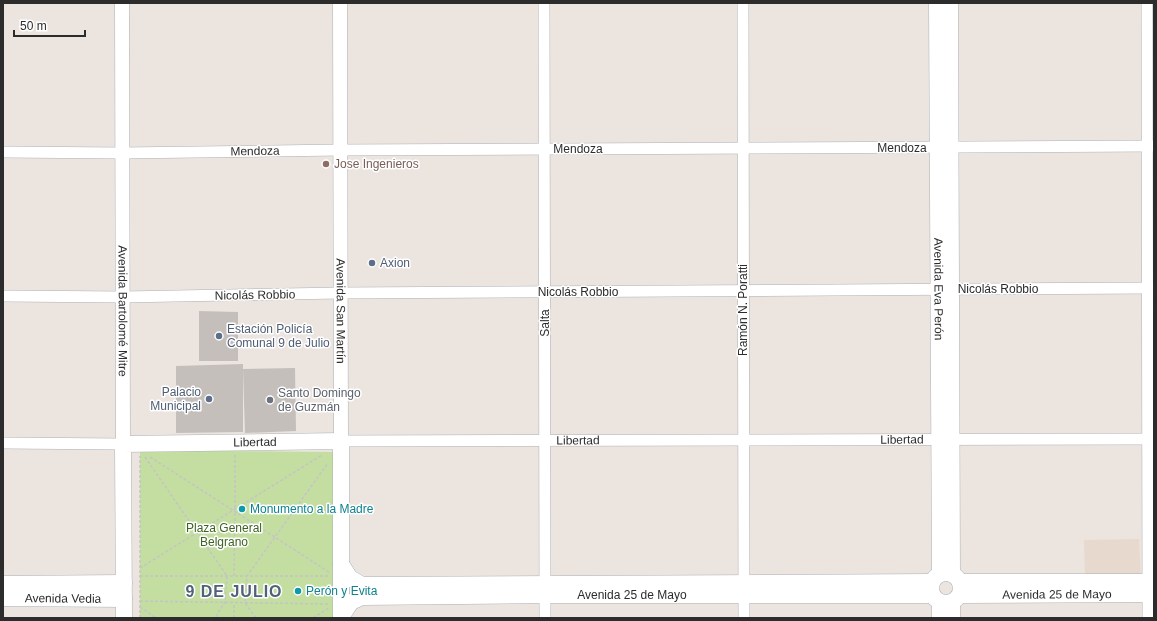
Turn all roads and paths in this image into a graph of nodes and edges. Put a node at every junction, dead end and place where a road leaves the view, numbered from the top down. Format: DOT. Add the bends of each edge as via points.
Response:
graph roads {
  1 [pos="122,3"];
  2 [pos="340,3"];
  3 [pos="544,3"];
  4 [pos="743,3"];
  5 [pos="937,3"];
  6 [pos="950,3"];
  7 [pos="1147,3"];
  8 [pos="1151,146"];
  9 [pos="944,147"];
  10 [pos="742,148"];
  11 [pos="544,149"];
  12 [pos="340,150"];
  13 [pos="3,152"];
  14 [pos="122,153"];
  15 [pos="1151,288"];
  16 [pos="944,290"];
  17 [pos="743,291"];
  18 [pos="545,292"];
  19 [pos="341,294"];
  20 [pos="3,296"];
  21 [pos="123,297"];
  22 [pos="1151,439"];
  23 [pos="743,440"];
  24 [pos="945,440"];
  25 [pos="341,441"];
  26 [pos="545,441"];
  27 [pos="3,443"];
  28 [pos="123,444"];
  29 [pos="140,450"];
  30 [pos="235,451"];
  31 [pos="318,452"];
  32 [pos="147,455"];
  33 [pos="145,457"];
  34 [pos="331,459"];
  35 [pos="234,510"];
  36 [pos="197,532"];
  37 [pos="275,537"];
  38 [pos="140,568"];
  39 [pos="336,568"];
  40 [pos="140,576"];
  41 [pos="227,576"];
  42 [pos="234,576"];
  43 [pos="247,576"];
  44 [pos="328,576"];
  45 [pos="124,583"];
  46 [pos="3,584"];
  47 [pos="1151,588"];
  48 [pos="545,589"];
  49 [pos="744,589"];
  50 [pos="946,594"];
  51 [pos="3,598"];
  52 [pos="124,599"];
  53 [pos="140,601"];
  54 [pos="225,602"];
  55 [pos="234,602"];
  56 [pos="246,603"];
  57 [pos="328,604"];
  58 [pos="140,607"];
  59 [pos="338,614"];
  60 [pos="124,618"];
  61 [pos="140,618"];
  62 [pos="156,618"];
  63 [pos="214,618"];
  64 [pos="234,618"];
  65 [pos="256,618"];
  66 [pos="313,618"];
  67 [pos="545,618"];
  68 [pos="744,618"];
  69 [pos="1148,618"];
  1 -- 14 [label="street, Avenida Bartolomé Mitre"];
  2 -- 12 [label="street, Avenida San Martín"];
  3 -- 11 [label="street, Salta"];
  4 -- 10 [label="street, Ramón N. Poratti"];
  5 -- 9 [label="main road, Avenida Eva Perón"];
  6 -- 9 [label="main road, Avenida Eva Perón"];
  7 -- 8 [label="street"];
  8 -- 9 [label="street, Mendoza"];
  8 -- 15 [label="street"];
  9 -- 10 [label="street, Mendoza"];
  9 -- 16 [label="main road, Avenida Eva Perón"];
  10 -- 11 [label="street, Mendoza"];
  10 -- 17 [label="street, Ramón N. Poratti"];
  11 -- 12 [label="street, Mendoza"];
  11 -- 18 [label="street, Salta"];
  12 -- 14 [label="street, Mendoza"];
  12 -- 19 [label="street, Avenida San Martín"];
  13 -- 14 [label="street, Mendoza"];
  14 -- 21 [label="street, Avenida Bartolomé Mitre"];
  15 -- 16 [label="street, Nicolás Robbio"];
  15 -- 22 [label="street"];
  16 -- 17 [label="street, Nicolás Robbio"];
  16 -- 24 [label="main road, Avenida Eva Perón"];
  17 -- 18 [label="street, Nicolás Robbio"];
  17 -- 23 [label="street, Ramón N. Poratti"];
  18 -- 19 [label="street, Nicolás Robbio"];
  18 -- 26 [label="street, Salta"];
  19 -- 21 [label="street, Nicolás Robbio"];
  19 -- 25 [label="street, Avenida San Martín"];
  20 -- 21 [label="street, Nicolás Robbio"];
  21 -- 28 [label="street, Avenida Bartolomé Mitre"];
  22 -- 24 [label="street, Libertad"];
  22 -- 47 [label="street"];
  23 -- 24 [label="street, Libertad"];
  23 -- 26 [label="street, Libertad"];
  23 -- 49 [label="street, Ramón N. Poratti"];
  24 -- 50 [label="main road, Avenida Eva Perón"];
  25 -- 26 [label="street, Libertad"];
  25 -- 28 [label="main road, Libertad"];
  25 -- 39 [label="main road, Avenida San Martín"];
  26 -- 48 [label="street, Salta"];
  27 -- 28 [label="street, Libertad"];
  28 -- 45 [label="main road, Avenida Bartolomé Mitre"];
  29 -- 38 [label="path"];
  30 -- 35 [label="path"];
  31 -- 35 [label="path" via="326,452"];
  32 -- 35 [label="path"];
  33 -- 36 [label="path"];
  34 -- 37 [label="path"];
  35 -- 36 [label="path"];
  35 -- 37 [label="path"];
  35 -- 42 [label="path"];
  36 -- 38 [label="path"];
  36 -- 41 [label="path"];
  37 -- 39 [label="path"];
  37 -- 43 [label="path"];
  38 -- 40 [label="path"];
  39 -- 48 [label="main road, Avenida 25 de Mayo" via="362,584"];
  39 -- 59 [label="main road, Avenida San Martín"];
  40 -- 41 [label="path"];
  40 -- 53 [label="path"];
  41 -- 42 [label="path"];
  41 -- 54 [label="path"];
  42 -- 43 [label="path"];
  43 -- 44 [label="path"];
  43 -- 56 [label="path"];
  45 -- 46 [label="main road, Avenida Vedia"];
  45 -- 52 [label="main road, Avenida Bartolomé Mitre"];
  47 -- 50 [label="main road, Avenida 25 de Mayo"];
  47 -- 69 [label="street"];
  48 -- 49 [label="main road, Avenida 25 de Mayo"];
  48 -- 59 [label="main road, Avenida 25 de Mayo" via="362,597"];
  48 -- 67 [label="street, Salta"];
  49 -- 50 [label="main road, Avenida 25 de Mayo"];
  49 -- 68 [label="street, Ramón N. Poratti"];
  51 -- 52 [label="main road, Avenida Vedia"];
  52 -- 60 [label="main road, Avenida Bartolomé Mitre"];
  53 -- 54 [label="path"];
  53 -- 58 [label="path"];
  54 -- 55 [label="path"];
  54 -- 63 [label="path"];
  55 -- 56 [label="path"];
  55 -- 64 [label="path"];
  56 -- 57 [label="path"];
  56 -- 65 [label="path"];
  58 -- 61 [label="path"];
  58 -- 62 [label="path"];
  59 -- 66 [label="path"];
}
